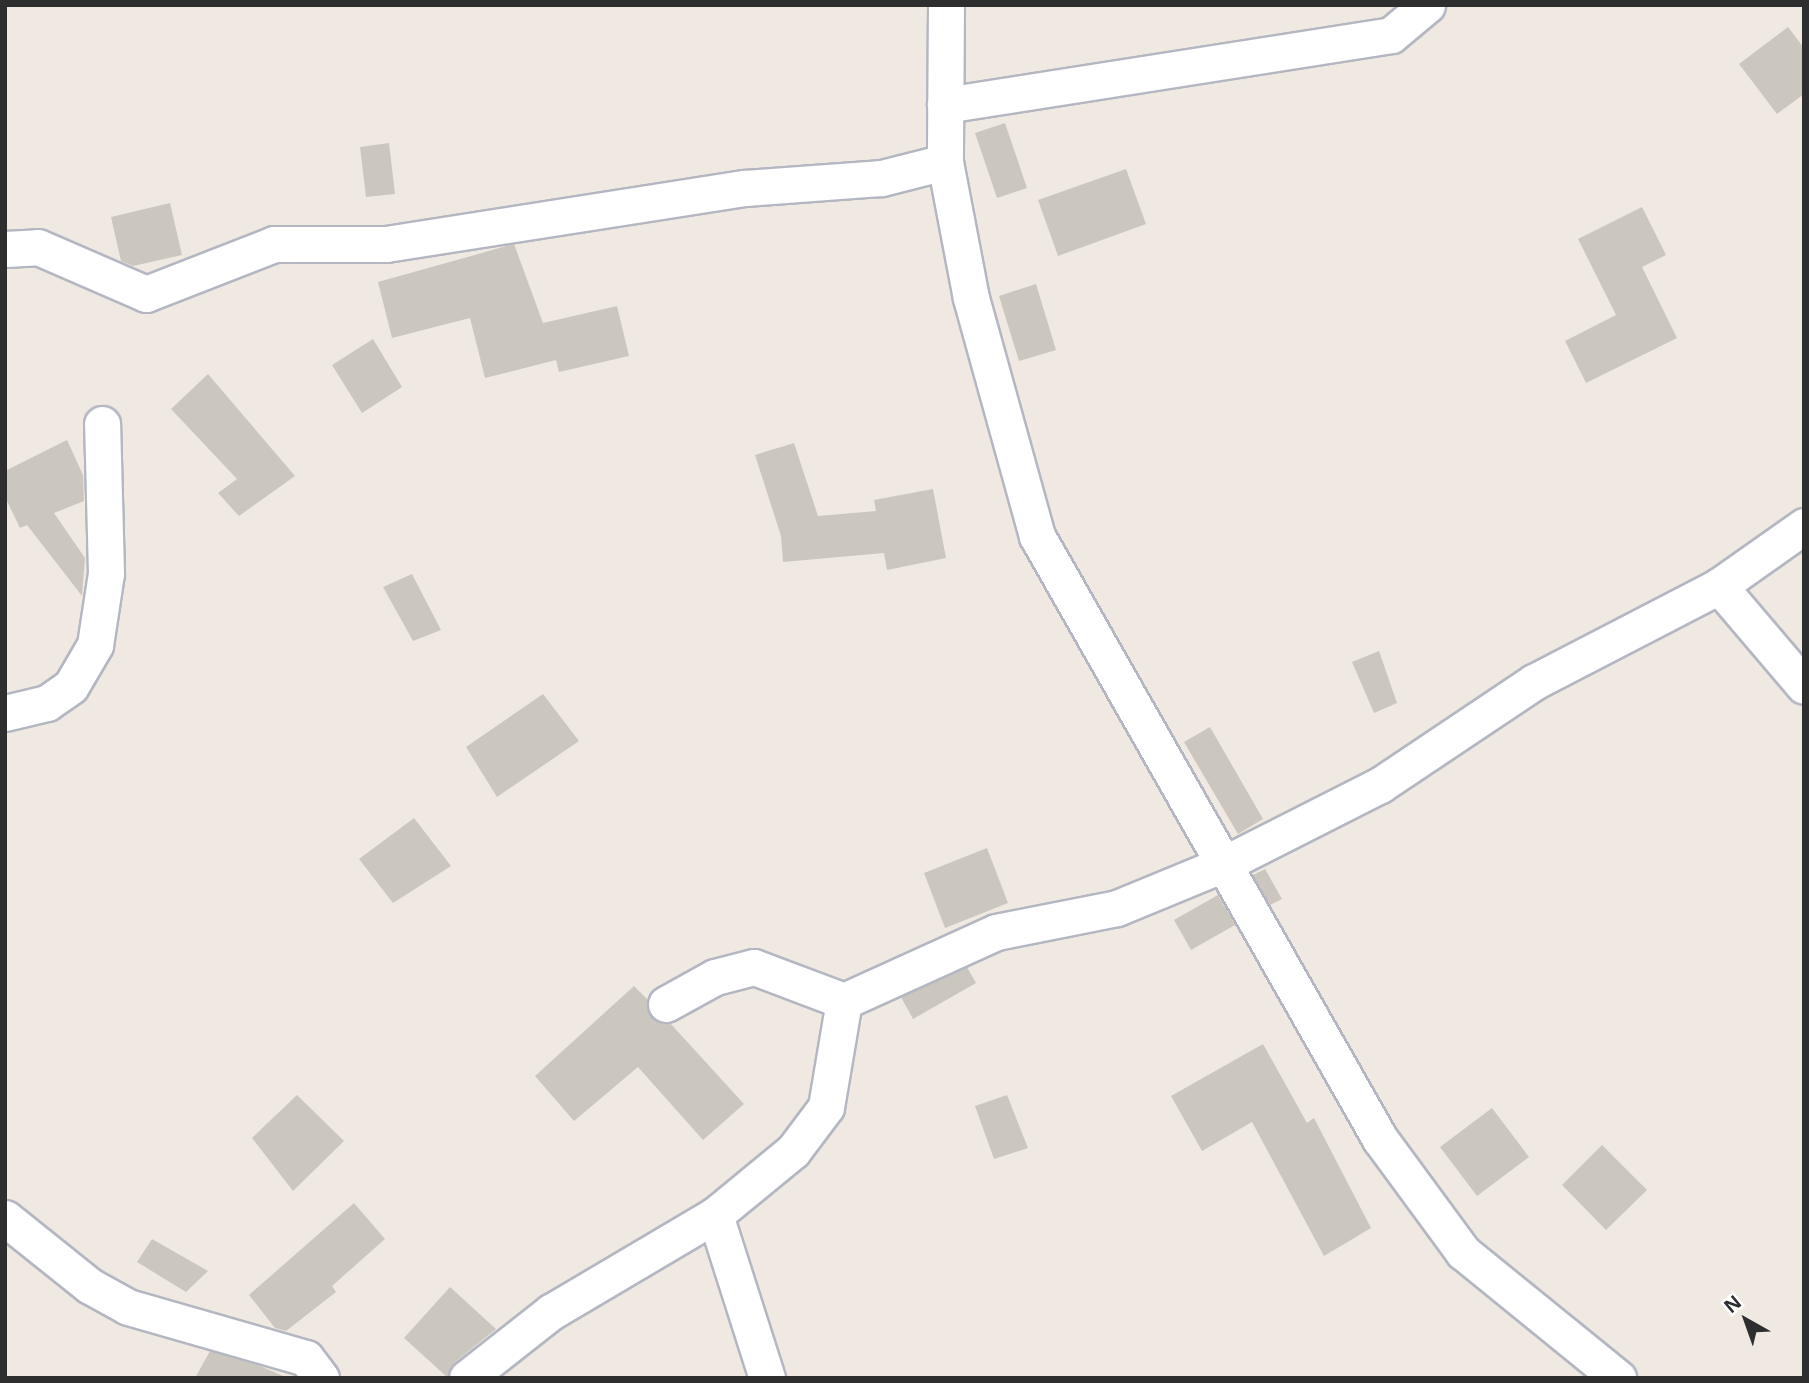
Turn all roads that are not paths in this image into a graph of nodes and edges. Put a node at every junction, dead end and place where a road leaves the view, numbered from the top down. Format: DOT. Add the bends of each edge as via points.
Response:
graph roads {
  1 [pos="946,5"];
  2 [pos="1427,5"];
  3 [pos="945,105"];
  4 [pos="946,162"];
  5 [pos="5,249"];
  6 [pos="102,424"];
  7 [pos="1804,526"];
  8 [pos="1719,586"];
  9 [pos="1804,686"];
  10 [pos="5,713"];
  11 [pos="1226,863"];
  12 [pos="844,1001"];
  13 [pos="666,1004"];
  14 [pos="715,1215"];
  15 [pos="5,1218"];
  16 [pos="321,1378"];
  17 [pos="467,1378"];
  18 [pos="767,1378"];
  19 [pos="1618,1378"];
  1 -- 3 [label="street"];
  2 -- 3 [label="street" via="1391,35"];
  3 -- 4 [label="street"];
  4 -- 5 [label="street" via="882,178 745,188 386,244 274,244 146,294 38,247"];
  4 -- 11 [label="street" via="971,298 1037,536"];
  6 -- 10 [label="street" via="106,573 96,645 71,686 47,703"];
  7 -- 8 [label="street"];
  8 -- 9 [label="street"];
  8 -- 11 [label="street" via="1534,682 1380,785"];
  11 -- 12 [label="street" via="1117,908 996,932"];
  11 -- 19 [label="street" via="1380,1139 1463,1252"];
  12 -- 13 [label="street" via="754,967 715,977"];
  12 -- 14 [label="street" via="826,1107 793,1152"];
  14 -- 17 [label="street" via="551,1312"];
  14 -- 18 [label="street"];
  15 -- 16 [label="street" via="90,1286 128,1307 306,1359"];
}
